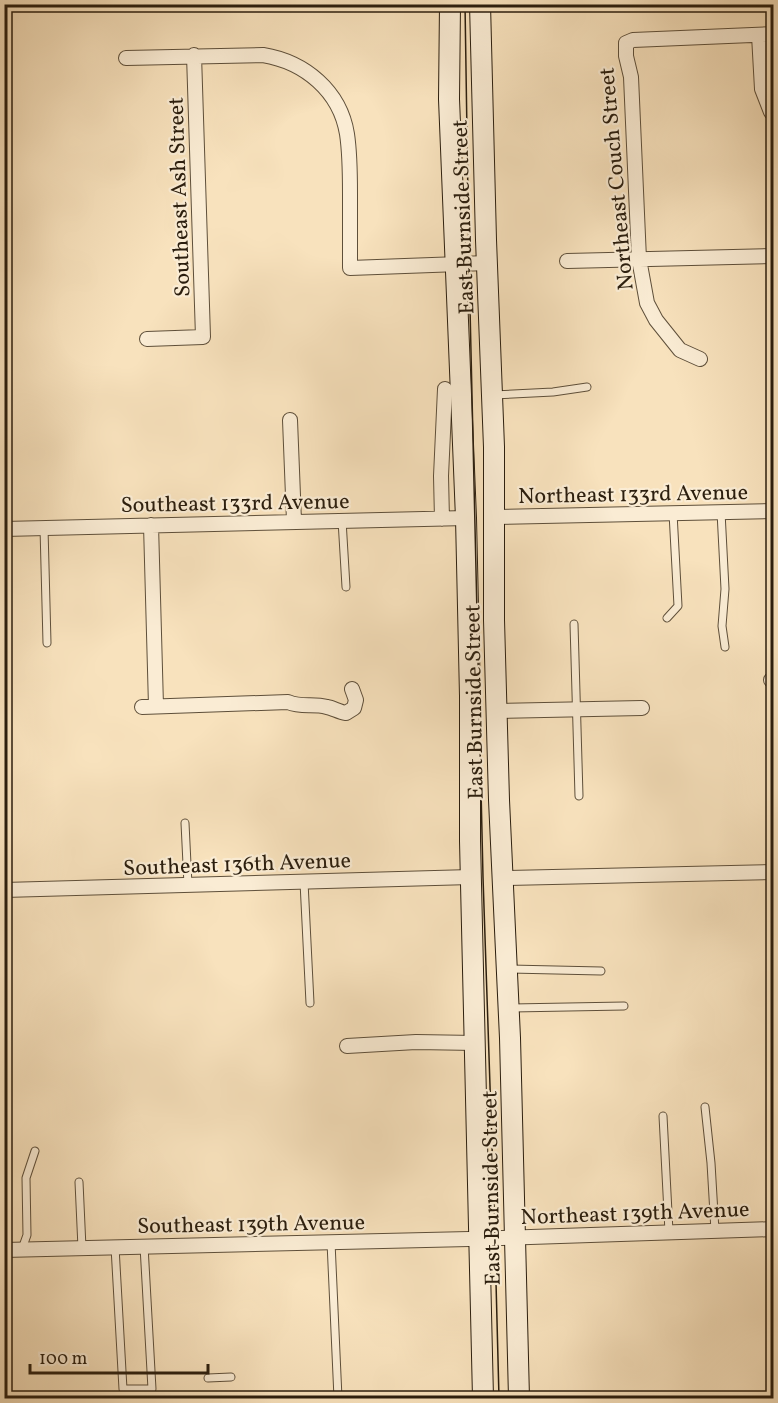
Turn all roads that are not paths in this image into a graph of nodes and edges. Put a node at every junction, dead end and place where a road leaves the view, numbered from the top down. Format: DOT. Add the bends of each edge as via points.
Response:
graph roads {
  1 [pos="450,4"];
  2 [pos="480,4"];
  3 [pos="774,34"];
  4 [pos="759,35"];
  5 [pos="194,55"];
  6 [pos="126,58"];
  7 [pos="771,112"];
  8 [pos="774,256"];
  9 [pos="639,259"];
  10 [pos="567,261"];
  11 [pos="487,263"];
  12 [pos="455,265"];
  13 [pos="147,339"];
  14 [pos="700,359"];
  15 [pos="587,387"];
  16 [pos="445,389"];
  17 [pos="493,395"];
  18 [pos="290,420"];
  19 [pos="774,511"];
  20 [pos="721,512"];
  21 [pos="673,513"];
  22 [pos="494,517"];
  23 [pos="466,518"];
  24 [pos="442,519"];
  25 [pos="342,520"];
  26 [pos="294,521"];
  27 [pos="151,525"];
  28 [pos="44,528"];
  29 [pos="4,529"];
  30 [pos="346,587"];
  31 [pos="667,618"];
  32 [pos="574,624"];
  33 [pos="47,643"];
  34 [pos="725,647"];
  35 [pos="352,689"];
  36 [pos="642,708"];
  37 [pos="577,709"];
  38 [pos="497,711"];
  39 [pos="579,796"];
  40 [pos="185,823"];
  41 [pos="774,872"];
  42 [pos="471,877"];
  43 [pos="502,878"];
  44 [pos="304,882"];
  45 [pos="188,885"];
  46 [pos="4,890"];
  47 [pos="507,969"];
  48 [pos="601,971"];
  49 [pos="310,1003"];
  50 [pos="624,1006"];
  51 [pos="509,1008"];
  52 [pos="475,1043"];
  53 [pos="348,1046"];
  54 [pos="705,1107"];
  55 [pos="663,1116"];
  56 [pos="35,1151"];
  57 [pos="79,1182"];
  58 [pos="774,1229"];
  59 [pos="715,1231"];
  60 [pos="669,1232"];
  61 [pos="498,1238"];
  62 [pos="331,1242"];
  63 [pos="144,1246"];
  64 [pos="115,1247"];
  65 [pos="82,1248"];
  66 [pos="22,1249"];
  67 [pos="4,1250"];
  68 [pos="231,1377"];
  69 [pos="208,1378"];
  70 [pos="338,1398"];
  71 [pos="483,1398"];
  72 [pos="519,1398"];
  1 -- 12 [label="street, East Burnside Street"];
  2 -- 11 [label="street, East Burnside Street"];
  3 -- 4 [label="street"];
  4 -- 7 [label="street" via="762,89"];
  4 -- 9 [label="street, Northeast Couch Street" via="626,43"];
  5 -- 6 [label="street"];
  5 -- 12 [label="street" via="277,57 302,68 322,85 338,108 347,134 350,268"];
  5 -- 13 [label="street, Southeast Ash Street" via="203,337"];
  8 -- 9 [label="street"];
  9 -- 10 [label="street"];
  9 -- 14 [label="street, Northeast Couch Street" via="647,303 656,320 680,350"];
  11 -- 12 [label="street"];
  11 -- 17 [label="street, East Burnside Street"];
  12 -- 23 [label="street, East Burnside Street"];
  15 -- 17 [label="lane"];
  16 -- 24 [label="street"];
  17 -- 22 [label="street, East Burnside Street"];
  18 -- 26 [label="street"];
  19 -- 20 [label="street, Northeast 133rd Avenue"];
  20 -- 21 [label="street, Northeast 133rd Avenue"];
  20 -- 34 [label="lane"];
  21 -- 22 [label="street, Northeast 133rd Avenue"];
  21 -- 31 [label="lane" via="678,606"];
  22 -- 38 [label="street, East Burnside Street"];
  23 -- 24 [label="street, Southeast 133rd Avenue"];
  23 -- 42 [label="street, East Burnside Street"];
  24 -- 25 [label="street, Southeast 133rd Avenue"];
  25 -- 26 [label="street, Southeast 133rd Avenue"];
  25 -- 30 [label="lane"];
  26 -- 27 [label="street, Southeast 133rd Avenue"];
  27 -- 28 [label="street, Southeast 133rd Avenue"];
  27 -- 35 [label="street" via="149,706 288,702 298,707 328,706 346,713 354,708"];
  28 -- 29 [label="street, Southeast 133rd Avenue"];
  28 -- 33 [label="lane"];
  32 -- 37 [label="lane"];
  36 -- 37 [label="street"];
  37 -- 38 [label="street"];
  37 -- 39 [label="lane"];
  38 -- 43 [label="street, East Burnside Street"];
  40 -- 45 [label="lane"];
  41 -- 43 [label="street"];
  42 -- 44 [label="street, Southeast 136th Avenue"];
  42 -- 52 [label="street, East Burnside Street"];
  43 -- 47 [label="street, East Burnside Street"];
  44 -- 45 [label="street, Southeast 136th Avenue"];
  44 -- 49 [label="lane"];
  45 -- 46 [label="street, Southeast 136th Avenue"];
  47 -- 48 [label="lane"];
  47 -- 51 [label="street, East Burnside Street"];
  50 -- 51 [label="lane"];
  51 -- 61 [label="street, East Burnside Street"];
  52 -- 53 [label="street"];
  52 -- 61 [label="street, East Burnside Street"];
  54 -- 59 [label="lane"];
  55 -- 60 [label="lane"];
  56 -- 66 [label="lane" via="26,1178 27,1235"];
  57 -- 65 [label="lane"];
  58 -- 59 [label="street, Northeast 139th Avenue"];
  59 -- 60 [label="street, Northeast 139th Avenue"];
  60 -- 61 [label="street, Northeast 139th Avenue"];
  61 -- 62 [label="street, Southeast 139th Avenue"];
  61 -- 71 [label="street, East Burnside Street"];
  61 -- 72 [label="street, East Burnside Street"];
  62 -- 63 [label="street, Southeast 139th Avenue"];
  62 -- 70 [label="lane"];
  63 -- 64 [label="street, Southeast 139th Avenue"];
  63 -- 64 [label="lane" via="152,1389 123,1389"];
  64 -- 65 [label="street, Southeast 139th Avenue"];
  65 -- 66 [label="street, Southeast 139th Avenue"];
  66 -- 67 [label="street, Southeast 139th Avenue"];
  68 -- 69 [label="lane"];
}
